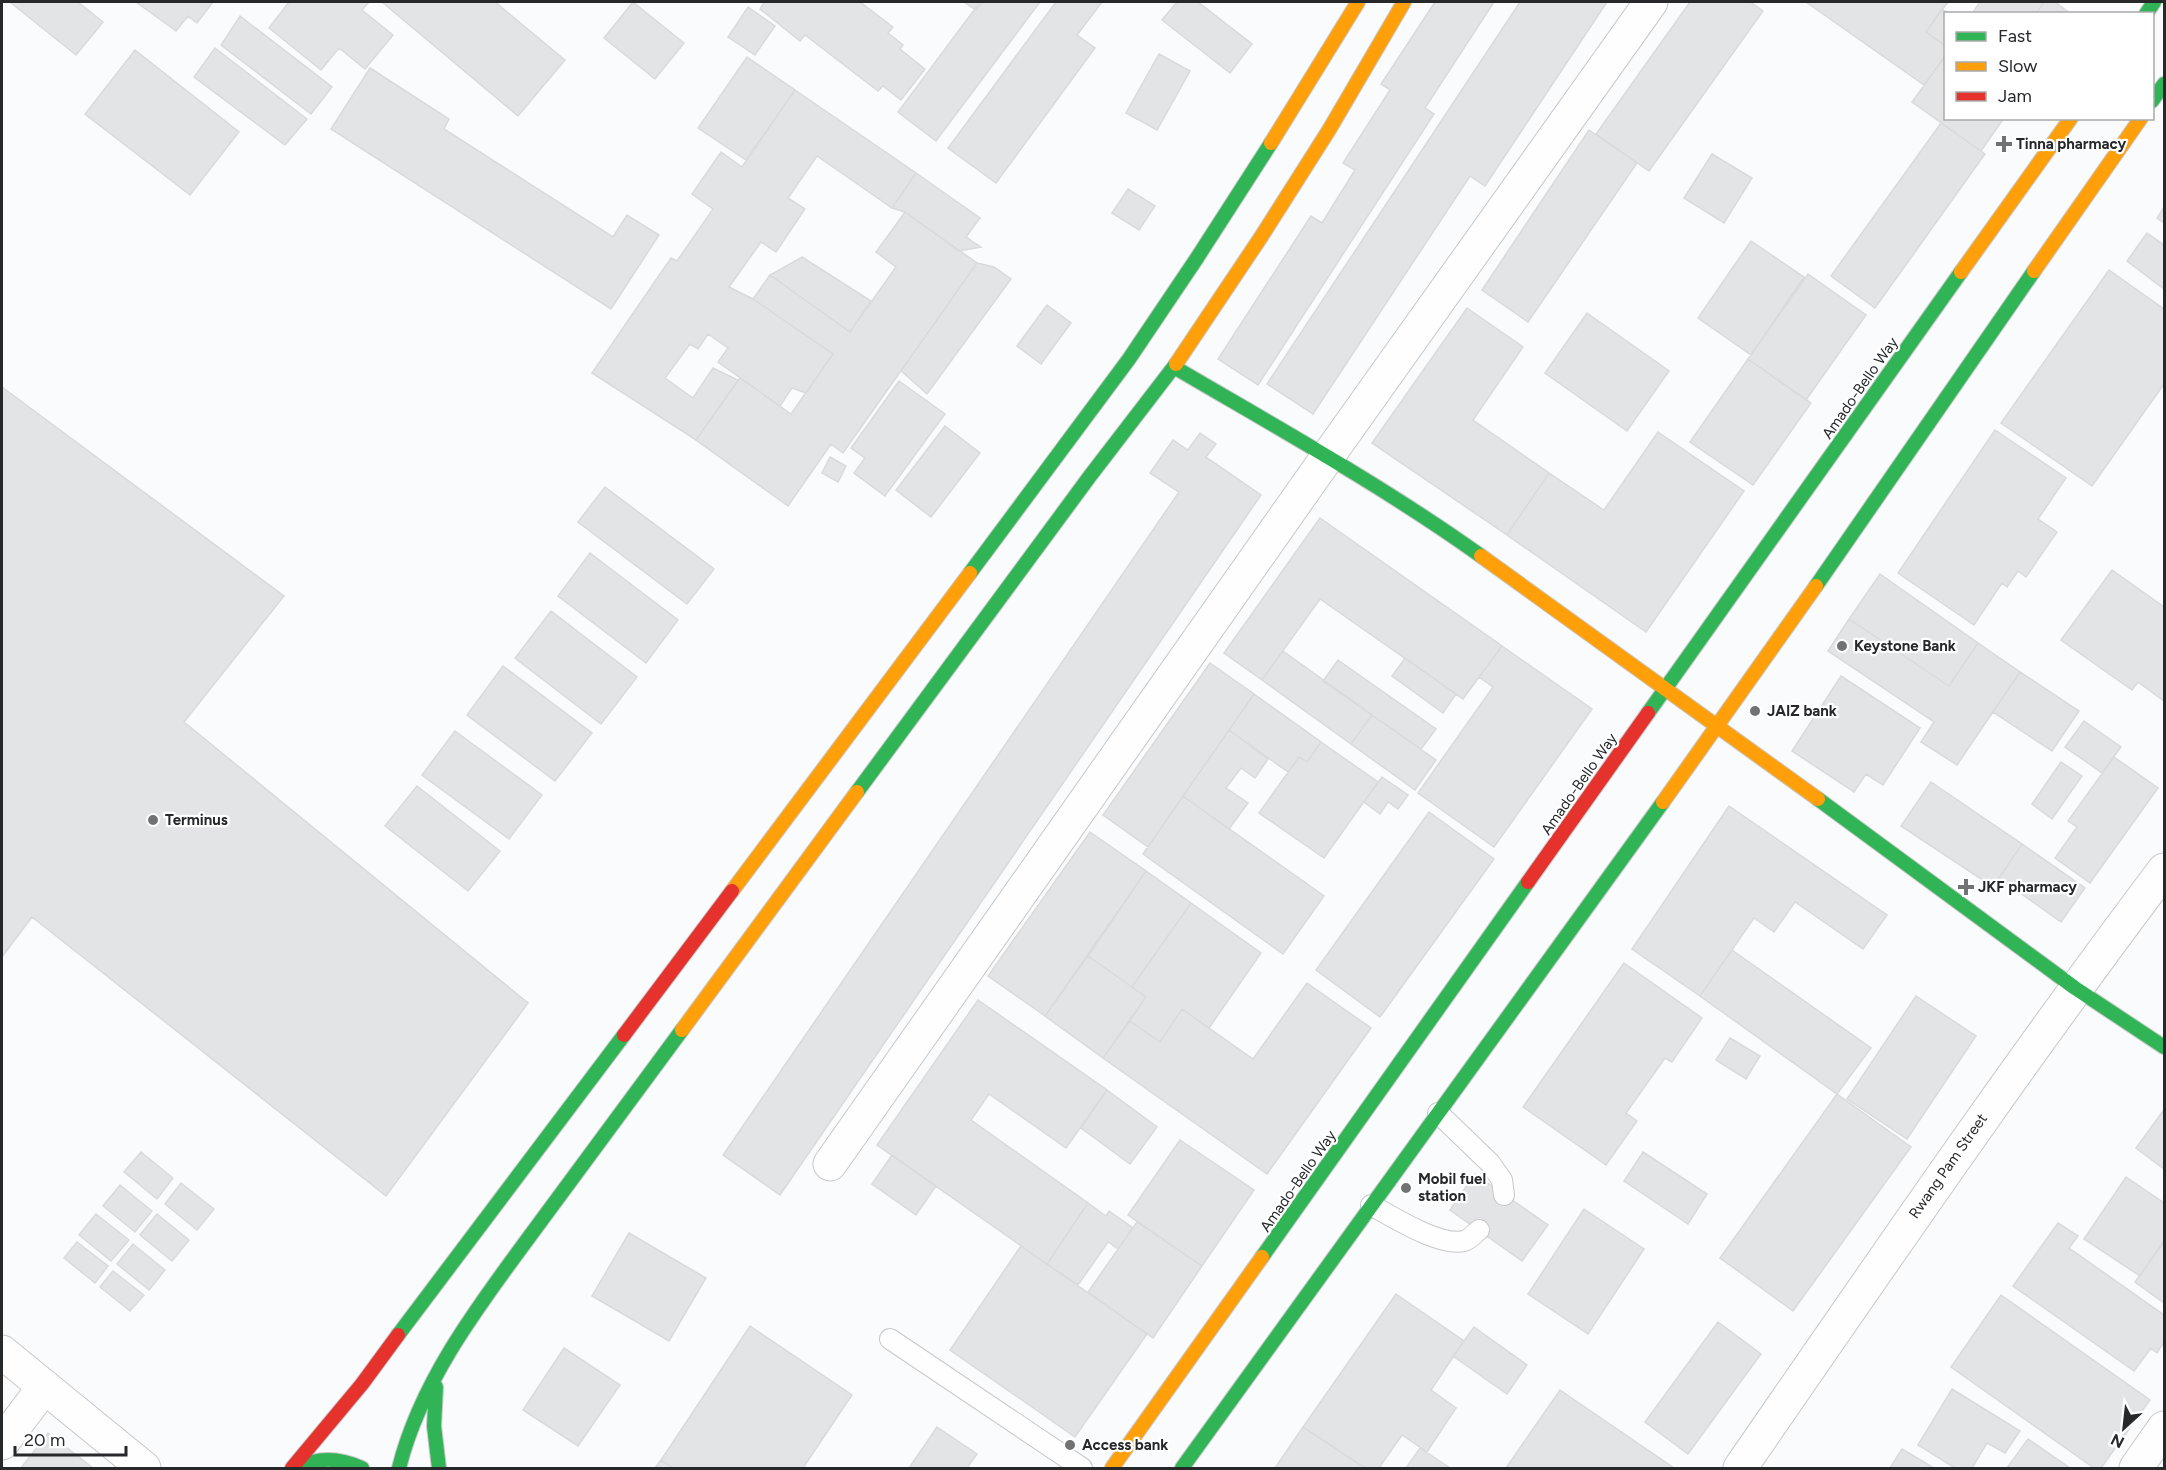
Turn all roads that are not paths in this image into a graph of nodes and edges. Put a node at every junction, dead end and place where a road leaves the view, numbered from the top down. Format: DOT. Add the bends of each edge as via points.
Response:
graph roads {
  1 [pos="1358,2"];
  2 [pos="1404,2"];
  3 [pos="1651,2"];
  4 [pos="2164,84"];
  5 [pos="2154,98"];
  6 [pos="2070,120"];
  7 [pos="2139,120"];
  8 [pos="1174,367"];
  9 [pos="1328,456"];
  10 [pos="1666,689"];
  11 [pos="1718,726"];
  12 [pos="2164,870"];
  13 [pos="2075,988"];
  14 [pos="2164,1047"];
  15 [pos="1438,1113"];
  16 [pos="830,1164"];
  17 [pos="1504,1195"];
  18 [pos="1371,1205"];
  19 [pos="1479,1230"];
  20 [pos="890,1339"];
  21 [pos="2,1352"];
  22 [pos="436,1376"];
  23 [pos="44,1387"];
  24 [pos="2164,1428"];
  25 [pos="2,1443"];
  26 [pos="144,1468"];
  27 [pos="292,1468"];
  28 [pos="297,1468"];
  29 [pos="362,1468"];
  30 [pos="399,1468"];
  31 [pos="439,1468"];
  32 [pos="1082,1468"];
  33 [pos="1112,1468"];
  34 [pos="1182,1468"];
  35 [pos="1740,1468"];
  36 [pos="2136,1468"];
  1 -- 27 [label="main road" via="1237,200 1094,408 369,1374"];
  2 -- 8 [label="main road" via="1261,237"];
  3 -- 9 [label="street"];
  4 -- 5 [label="main road"];
  6 -- 10 [label="main road, Amado-Bello Way"];
  7 -- 11 [label="main road"];
  8 -- 9 [label="main road"];
  8 -- 22 [label="main road" via="505,1270"];
  9 -- 10 [label="main road" via="1440,527"];
  9 -- 16 [label="street"];
  10 -- 11 [label="main road"];
  10 -- 33 [label="main road, Amado-Bello Way"];
  11 -- 13 [label="main road"];
  11 -- 15 [label="main road"];
  12 -- 13 [label="street, Rwang Pam Street"];
  13 -- 14 [label="main road"];
  13 -- 35 [label="street, Rwang Pam Street"];
  15 -- 17 [label="lane" via="1490,1163 1502,1180"];
  15 -- 18 [label="main road"];
  18 -- 19 [label="lane" via="1426,1235 1456,1242 1466,1241"];
  18 -- 34 [label="main road"];
  20 -- 32 [label="lane"];
  21 -- 23 [label="street"];
  22 -- 30 [label="main road" via="416,1417"];
  22 -- 31 [label="main road" via="434,1426"];
  23 -- 25 [label="street"];
  23 -- 26 [label="street"];
  24 -- 36 [label="street"];
  28 -- 29 [label="main road" via="338,1459"];
}
